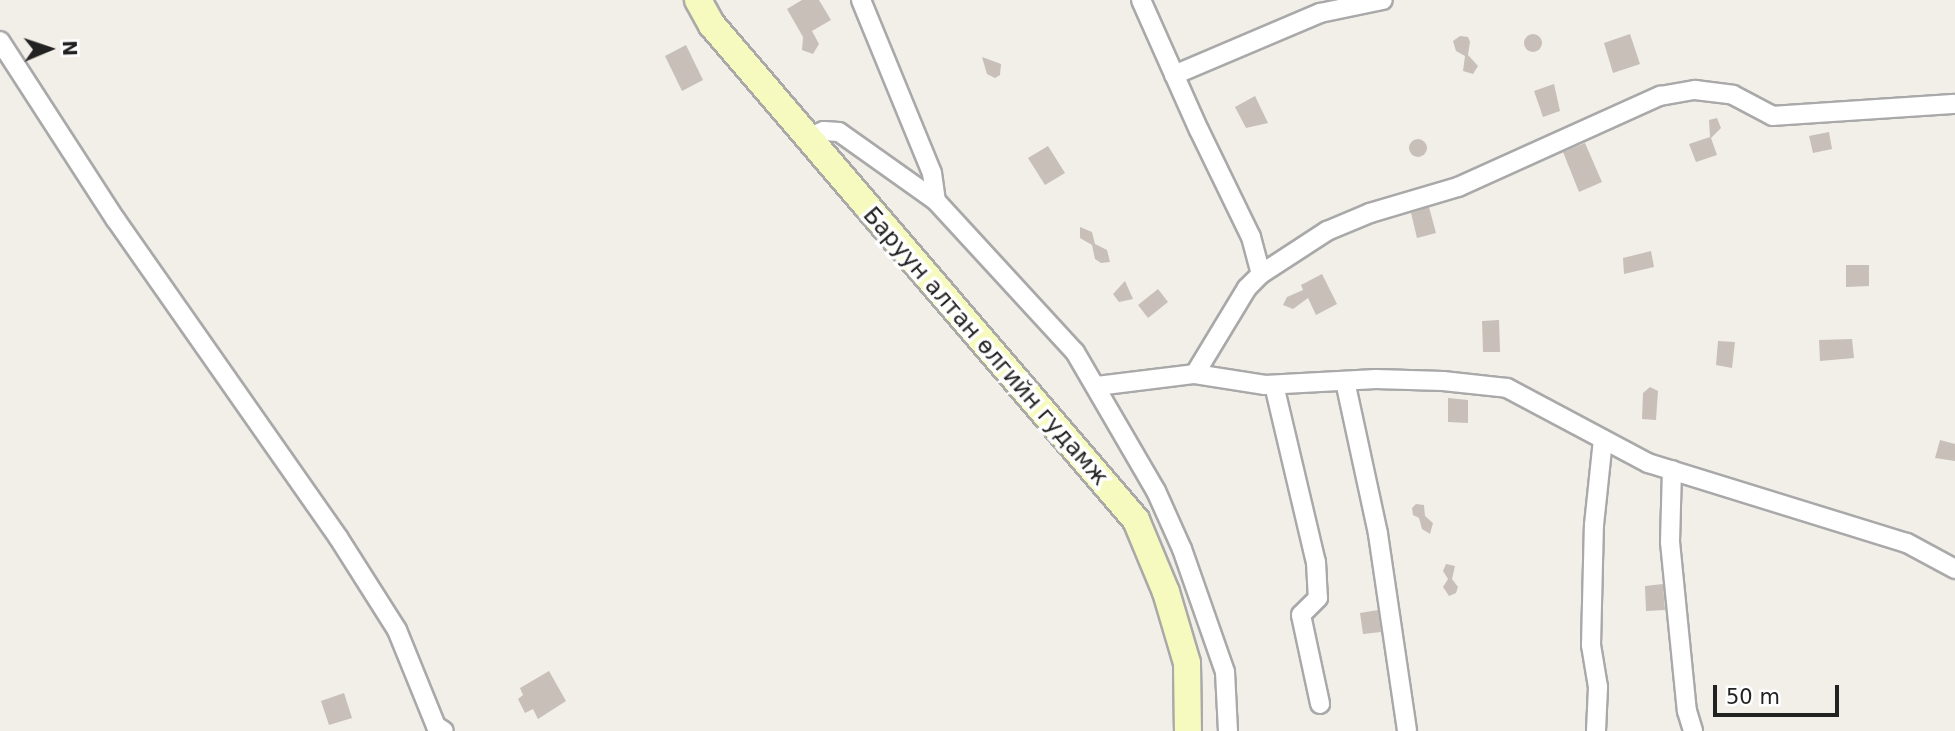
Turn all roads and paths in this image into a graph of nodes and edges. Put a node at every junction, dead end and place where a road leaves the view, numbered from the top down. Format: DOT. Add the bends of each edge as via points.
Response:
graph roads {
  1 [pos="698,0"];
  2 [pos="861,0"];
  3 [pos="1141,0"];
  4 [pos="1383,0"];
  5 [pos="0,41"];
  6 [pos="1174,75"];
  7 [pos="1955,104"];
  8 [pos="808,138"];
  9 [pos="936,201"];
  10 [pos="1261,274"];
  11 [pos="1195,374"];
  12 [pos="1345,381"];
  13 [pos="1274,385"];
  14 [pos="1097,386"];
  15 [pos="1603,439"];
  16 [pos="1672,470"];
  17 [pos="1955,569"];
  18 [pos="1320,704"];
  19 [pos="444,731"];
  20 [pos="1188,731"];
  21 [pos="1228,731"];
  22 [pos="1407,731"];
  23 [pos="1595,731"];
  24 [pos="1693,731"];
  1 -- 8 [label="main road, Баруун алтан өлгийн гудамж" via="712,25"];
  2 -- 9 [label="street" via="932,173"];
  3 -- 6 [label="street"];
  4 -- 6 [label="street" via="1320,13"];
  5 -- 19 [label="street" via="109,209 338,537 397,630 436,726"];
  6 -- 10 [label="street" via="1251,237"];
  7 -- 10 [label="street" via="1773,116 1733,94 1695,90 1660,96 1471,182 1327,231"];
  8 -- 9 [label="street" via="824,131 839,132"];
  8 -- 20 [label="main road, Баруун алтан өлгийн гудамж" via="1136,520 1166,592 1187,663"];
  9 -- 14 [label="street" via="1075,352"];
  10 -- 11 [label="street" via="1247,288"];
  11 -- 13 [label="street"];
  11 -- 14 [label="street"];
  12 -- 13 [label="street"];
  12 -- 15 [label="street" via="1443,381 1507,388"];
  12 -- 22 [label="street" via="1378,534"];
  13 -- 18 [label="street" via="1316,562 1318,598 1301,615"];
  14 -- 21 [label="street" via="1156,491 1182,549 1225,672"];
  15 -- 16 [label="street"];
  15 -- 23 [label="street" via="1594,525 1591,645 1598,687"];
  16 -- 17 [label="street" via="1908,543"];
  16 -- 24 [label="street" via="1672,570"];
}
